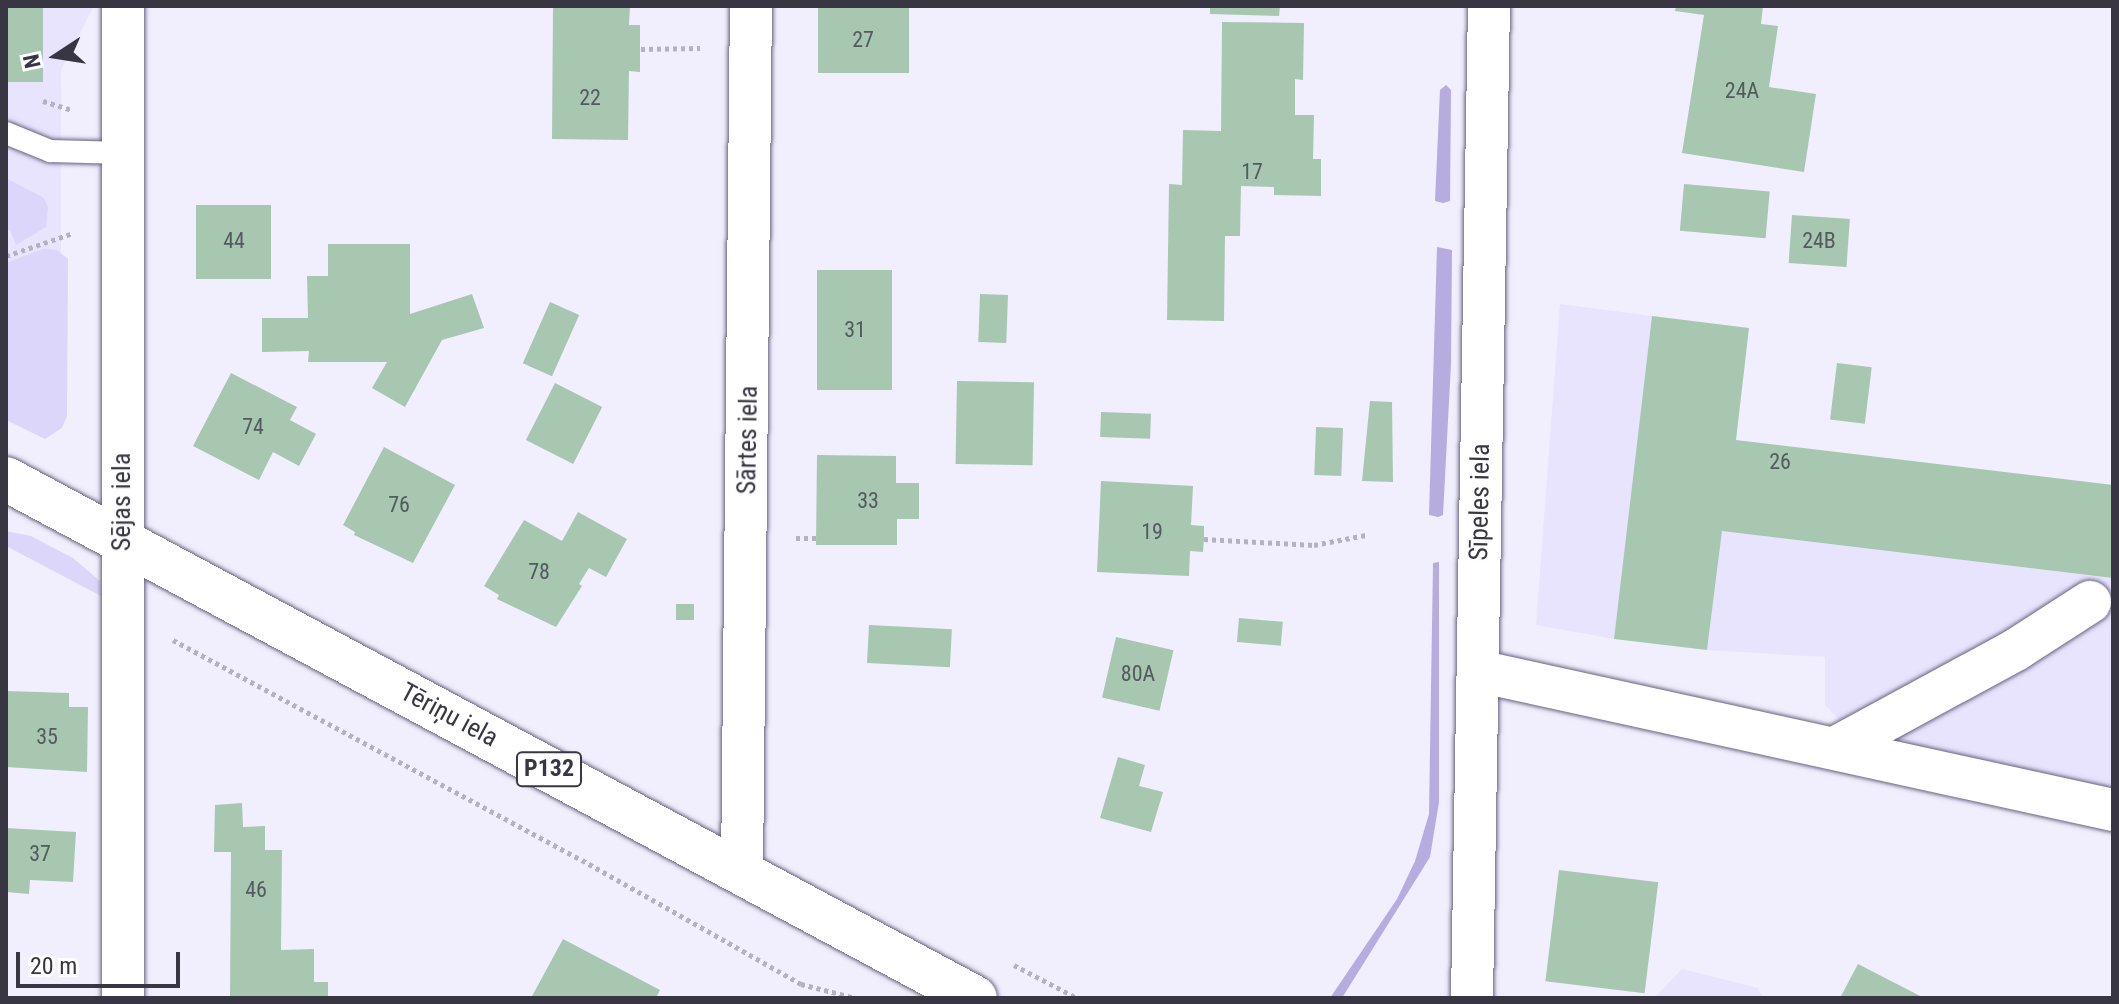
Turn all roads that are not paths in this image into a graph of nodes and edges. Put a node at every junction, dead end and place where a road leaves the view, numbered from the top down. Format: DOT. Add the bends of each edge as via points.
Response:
graph roads {
  1 [pos="123,6"];
  2 [pos="751,6"];
  3 [pos="1489,6"];
  4 [pos="6,133"];
  5 [pos="124,153"];
  6 [pos="6,479"];
  7 [pos="122,540"];
  8 [pos="2090,602"];
  9 [pos="1478,671"];
  10 [pos="1835,748"];
  11 [pos="2113,810"];
  12 [pos="742,873"];
  13 [pos="123,998"];
  14 [pos="975,998"];
  15 [pos="1472,998"];
  1 -- 5 [label="street, Sējas iela"];
  2 -- 12 [label="street, Sārtes iela"];
  3 -- 9 [label="street, Sīpeles iela"];
  4 -- 5 [label="lane" via="50,151"];
  5 -- 7 [label="street, Sējas iela"];
  6 -- 7 [label="main road, Tēriņu iela / P132"];
  7 -- 12 [label="main road, Tēriņu iela / P132"];
  7 -- 13 [label="street, Sējas iela"];
  8 -- 10 [label="street" via="2017,649"];
  9 -- 10 [label="street"];
  9 -- 15 [label="street, Sīpeles iela"];
  10 -- 11 [label="street"];
  12 -- 14 [label="main road, Tēriņu iela / P132"];
}
